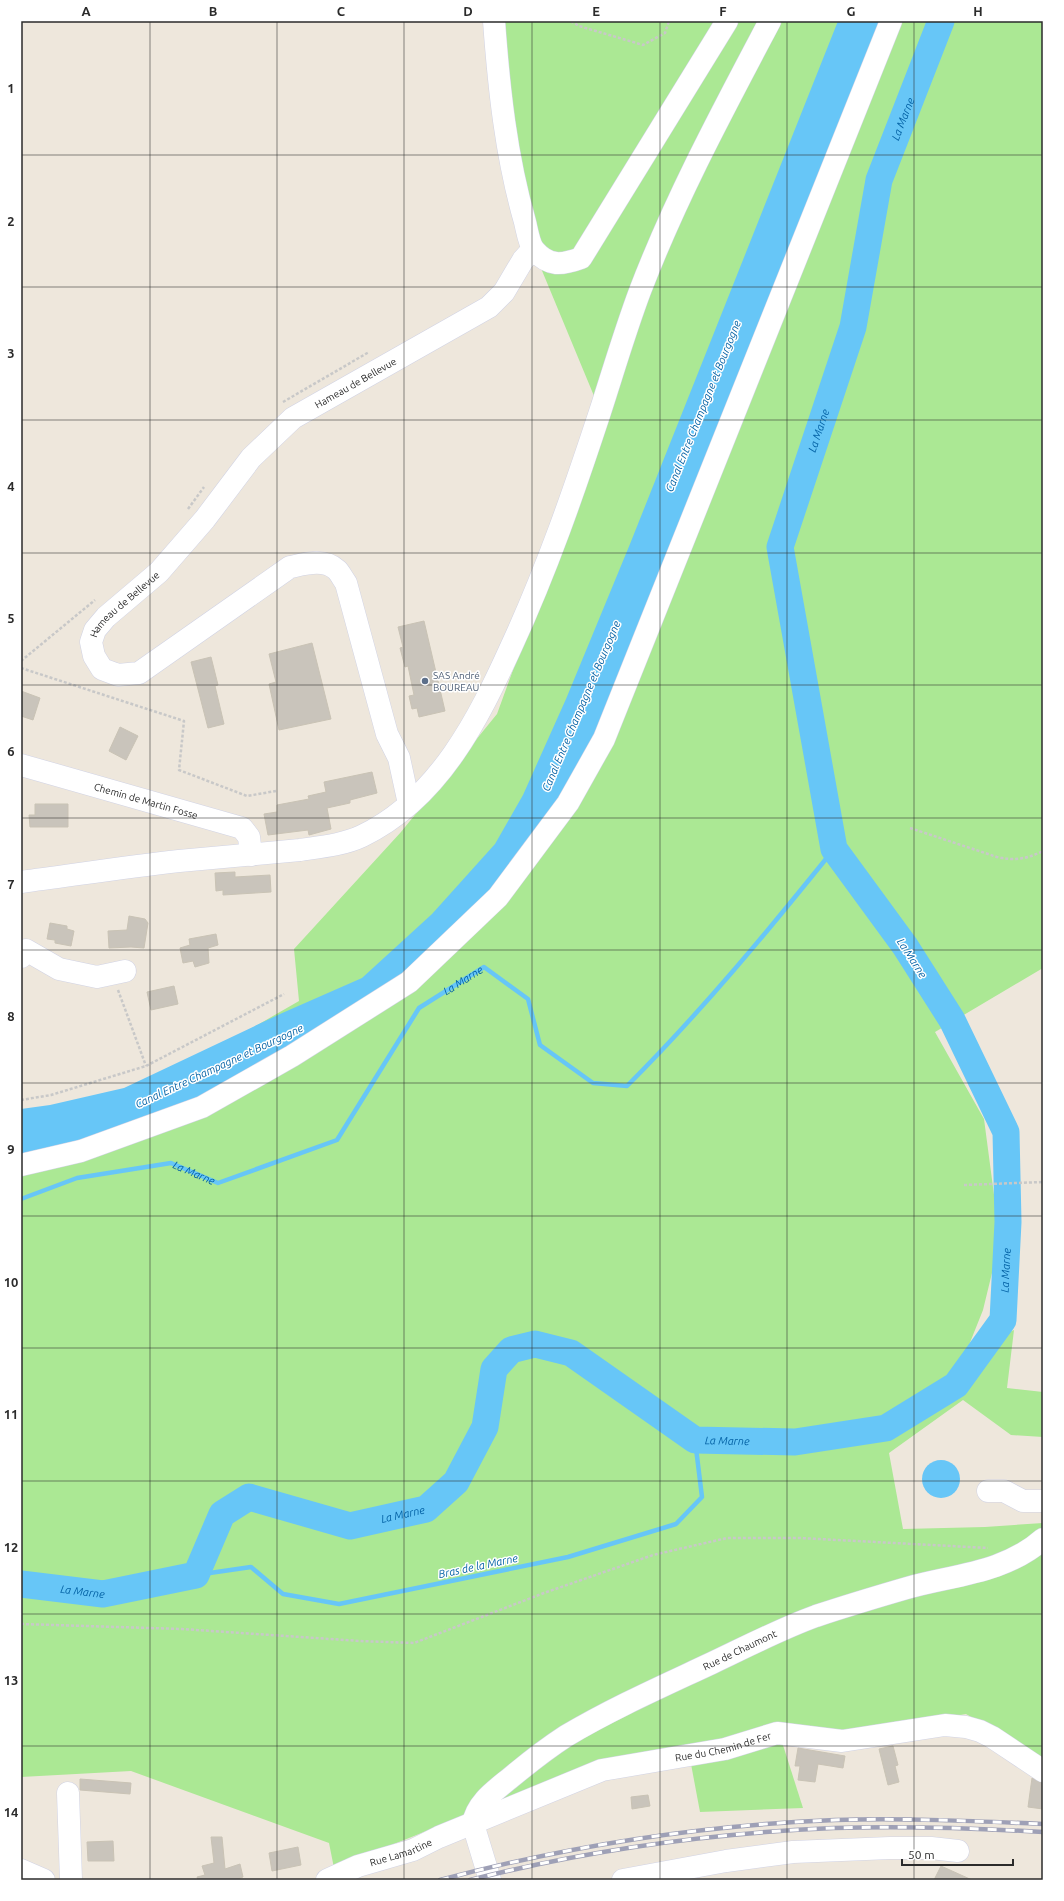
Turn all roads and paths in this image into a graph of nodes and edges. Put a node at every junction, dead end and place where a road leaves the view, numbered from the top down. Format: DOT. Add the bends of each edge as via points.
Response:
graph roads {
  1 [pos="494,21"];
  2 [pos="571,21"];
  3 [pos="669,21"];
  4 [pos="727,21"];
  5 [pos="770,21"];
  6 [pos="891,21"];
  7 [pos="533,249"];
  8 [pos="21,668"];
  9 [pos="21,765"];
  10 [pos="276,791"];
  11 [pos="409,804"];
  12 [pos="910,828"];
  13 [pos="1043,851"];
  14 [pos="251,855"];
  15 [pos="21,882"];
  16 [pos="23,951"];
  17 [pos="118,972"];
  18 [pos="284,994"];
  19 [pos="146,1066"];
  20 [pos="21,1100"];
  21 [pos="21,1165"];
  22 [pos="1043,1182"];
  23 [pos="964,1185"];
  24 [pos="988,1491"];
  25 [pos="1043,1501"];
  26 [pos="1042,1548"];
  27 [pos="990,1549"];
  28 [pos="21,1624"];
  29 [pos="1043,1771"];
  30 [pos="68,1793"];
  31 [pos="474,1824"];
  32 [pos="958,1851"];
  33 [pos="21,1870"];
  34 [pos="44,1880"];
  35 [pos="71,1880"];
  36 [pos="327,1880"];
  37 [pos="490,1880"];
  38 [pos="623,1880"];
  1 -- 7 [label="street" via="500,100 518,196"];
  2 -- 3 [label="path" via="579,26 643,45 664,33"];
  4 -- 7 [label="street" via="581,258 566,264 552,263"];
  5 -- 11 [label="street" via="701,153 639,293 585,458 534,596 490,693 462,743 433,781"];
  6 -- 21 [label="street" via="604,738 568,803 498,897 409,982 292,1056 202,1107 81,1151"];
  7 -- 11 [label="street, Hameau de Bellevue" via="523,260 504,292 488,307 292,418 251,458 159,572 106,617 95,630 91,642 94,656 102,669 118,675 139,673 290,567 323,562 337,570 346,583 387,734 399,758"];
  8 -- 10 [label="path" via="184,721 179,770 247,796"];
  9 -- 14 [label="street, Chemin de Martin Fosse" via="242,828 249,837"];
  11 -- 14 [label="street" via="359,838 330,846"];
  12 -- 13 [label="path" via="1011,860 1030,857"];
  14 -- 15 [label="street" via="178,861"];
  16 -- 17 [label="street" via="59,969 97,977"];
  17 -- 19 [label="path"];
  18 -- 19 [label="path"];
  19 -- 20 [label="path" via="51,1095"];
  22 -- 23 [label="path"];
  24 -- 25 [label="street" via="1004,1491 1023,1501"];
  26 -- 31 [label="street, Rue de Chaumont" via="1004,1564 908,1588 815,1617 628,1703 566,1736 533,1759 480,1806 474,1817"];
  27 -- 28 [label="path" via="800,1538 727,1538 653,1555 544,1593 414,1643 182,1629"];
  29 -- 31 [label="street, Rue du Chemin de Fer" via="992,1737 966,1727 945,1726 842,1741 778,1733 725,1749 602,1770"];
  30 -- 35 [label="street"];
  31 -- 36 [label="street, Rue Lamartine" via="413,1850 358,1866"];
  31 -- 37 [label="street"];
  32 -- 38 [label="street" via="910,1848 793,1852 726,1861"];
  33 -- 34 [label="street"];
}
